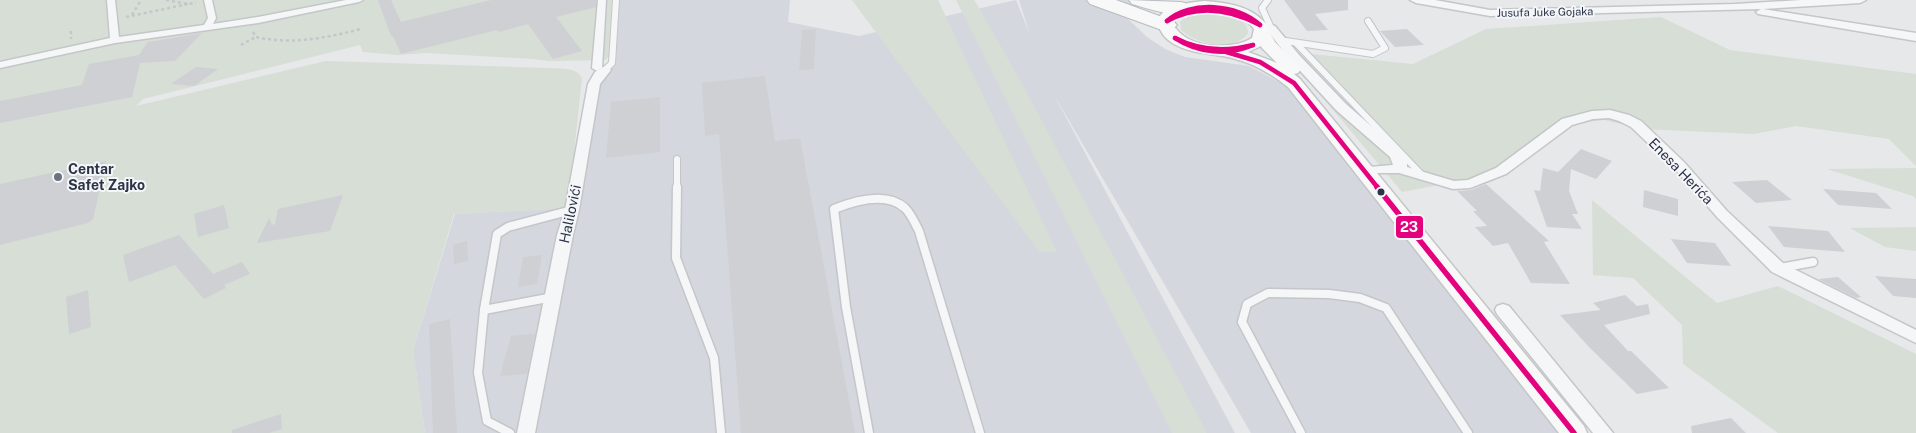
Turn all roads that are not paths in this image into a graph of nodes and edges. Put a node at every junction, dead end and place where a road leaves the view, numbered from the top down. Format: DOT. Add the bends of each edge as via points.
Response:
graph roads {
  1 [pos="111,0"];
  2 [pos="208,0"];
  3 [pos="359,0"];
  4 [pos="602,0"];
  5 [pos="616,0"];
  6 [pos="1097,0"];
  7 [pos="1139,0"];
  8 [pos="1212,0"];
  9 [pos="1239,0"];
  10 [pos="1268,0"];
  11 [pos="1416,0"];
  12 [pos="1595,0"];
  13 [pos="1860,0"];
  14 [pos="1188,7"];
  15 [pos="1735,7"];
  16 [pos="1650,10"];
  17 [pos="1368,21"];
  18 [pos="1166,25"];
  19 [pos="208,26"];
  20 [pos="1265,29"];
  21 [pos="1916,37"];
  22 [pos="115,40"];
  23 [pos="1296,43"];
  24 [pos="1223,51"];
  25 [pos="0,65"];
  26 [pos="601,69"];
  27 [pos="677,159"];
  28 [pos="1400,169"];
  29 [pos="1374,170"];
  30 [pos="1427,177"];
  31 [pos="572,210"];
  32 [pos="1813,262"];
  33 [pos="1778,268"];
  34 [pos="553,297"];
  35 [pos="484,310"];
  36 [pos="1503,310"];
  37 [pos="1916,337"];
  38 [pos="510,433"];
  39 [pos="526,433"];
  40 [pos="720,433"];
  41 [pos="869,433"];
  42 [pos="980,433"];
  43 [pos="1302,433"];
  44 [pos="1468,433"];
  45 [pos="1574,433"];
  46 [pos="1589,433"];
  47 [pos="1604,433"];
  1 -- 22 [label="street"];
  2 -- 19 [label="street" via="212,18"];
  3 -- 19 [label="street" via="258,20"];
  4 -- 26 [label="street"];
  5 -- 26 [label="lane, Halilovići" via="612,63"];
  6 -- 18 [label="highway"];
  7 -- 14 [label="highway" via="1165,7"];
  8 -- 14 [label="main road"];
  9 -- 20 [label="main road"];
  10 -- 20 [label="lane" via="1262,8"];
  11 -- 16 [label="street, Jusufa Juke Gojaka" via="1490,13"];
  12 -- 16 [label="street"];
  13 -- 15 [label="street, Jusufa Juke Gojaka"];
  14 -- 18 [label="main road" via="1172,14"];
  14 -- 20 [label="main road" via="1225,8"];
  15 -- 16 [label="street, Jusufa Juke Gojaka"];
  15 -- 21 [label="street, Jusufa Juke Gojaka"];
  17 -- 23 [label="lane" via="1385,48 1380,52 1373,54"];
  18 -- 24 [label="main road" via="1178,40 1191,46"];
  19 -- 22 [label="street"];
  20 -- 23 [label="lane"];
  20 -- 24 [label="main road" via="1260,40 1250,47"];
  20 -- 28 [label="street" via="1341,107 1396,155"];
  20 -- 29 [label="main road" via="1268,44 1303,81"];
  22 -- 25 [label="street"];
  23 -- 30 [label="lane"];
  24 -- 45 [label="main road" via="1264,61 1294,83"];
  26 -- 31 [label="street, Halilovići" via="594,84"];
  27 -- 40 [label="lane" via="676,258 714,358"];
  28 -- 29 [label="street, Enesa Herića"];
  28 -- 30 [label="street, Enesa Herića"];
  29 -- 46 [label="main road"];
  30 -- 33 [label="street, Enesa Herića" via="1452,185 1470,184 1501,171 1567,122 1610,114 1636,124"];
  31 -- 34 [label="street, Halilovići"];
  31 -- 35 [label="lane" via="508,227 497,234"];
  32 -- 33 [label="lane"];
  33 -- 37 [label="street, Enesa Herića"];
  34 -- 35 [label="lane"];
  34 -- 39 [label="street, Halilovići"];
  35 -- 38 [label="lane" via="478,374 482,398 487,421"];
  36 -- 47 [label="street"];
  41 -- 42 [label="lane" via="846,307 834,209 866,200 889,200 905,208 919,231"];
  43 -- 44 [label="lane" via="1242,322 1247,304 1268,293 1329,294 1360,298 1386,308"];
}
